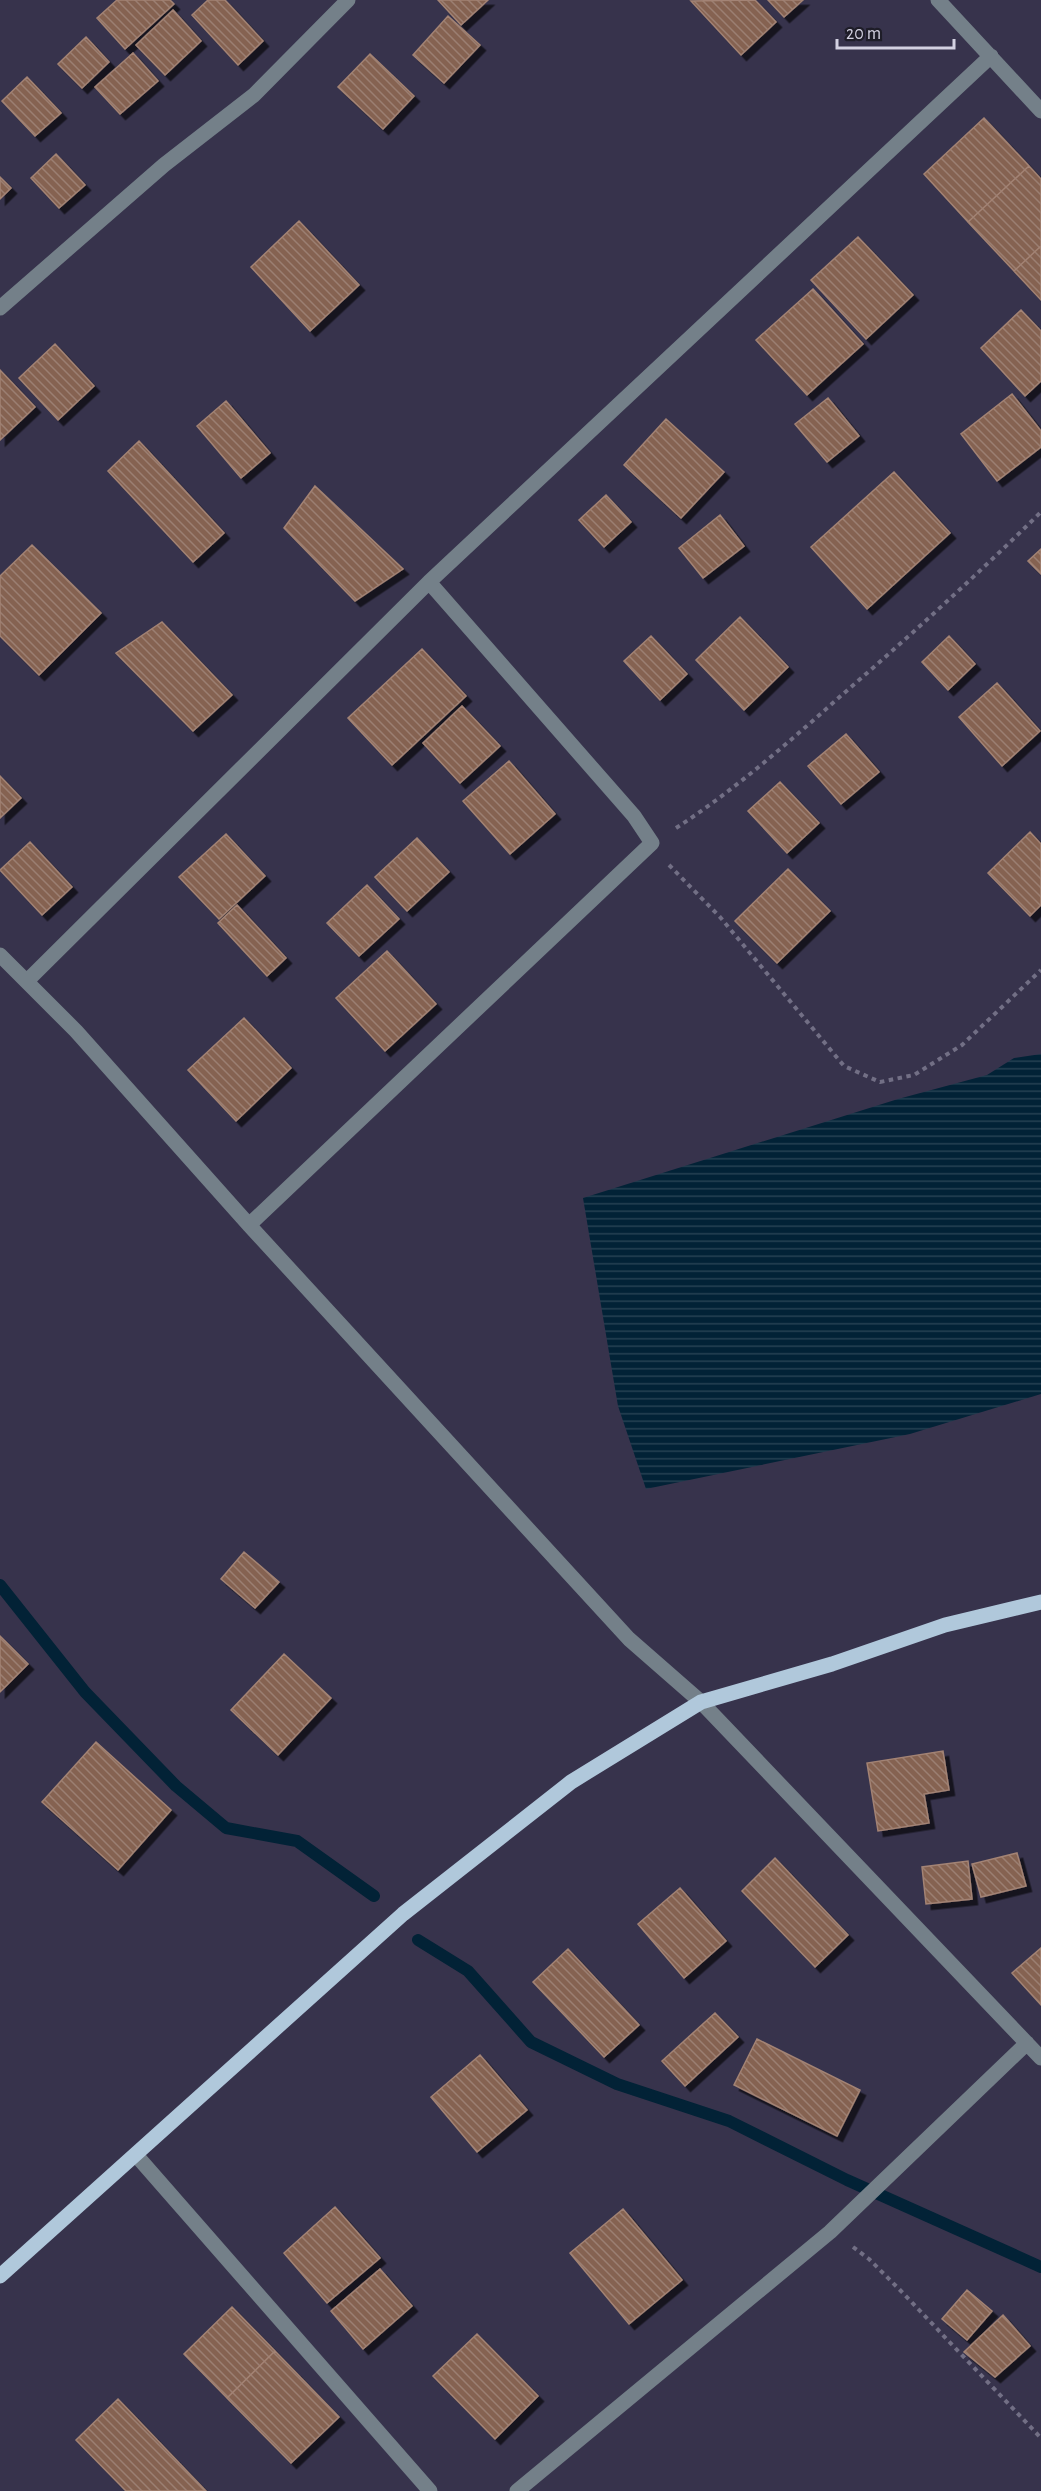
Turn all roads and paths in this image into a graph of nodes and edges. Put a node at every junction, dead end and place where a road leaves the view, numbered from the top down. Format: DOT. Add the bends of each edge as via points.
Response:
graph roads {
  1 [pos="348,0"];
  2 [pos="938,0"];
  3 [pos="991,56"];
  4 [pos="1041,111"];
  5 [pos="0,308"];
  6 [pos="1041,512"];
  7 [pos="429,582"];
  8 [pos="652,843"];
  9 [pos="0,955"];
  10 [pos="1041,970"];
  11 [pos="27,981"];
  12 [pos="249,1225"];
  13 [pos="1041,1602"];
  14 [pos="701,1702"];
  15 [pos="1027,2043"];
  16 [pos="1041,2058"];
  17 [pos="136,2155"];
  18 [pos="830,2232"];
  19 [pos="0,2276"];
  20 [pos="1041,2438"];
  21 [pos="430,2491"];
  22 [pos="517,2491"];
  1 -- 5 [label="street" via="254,95 164,165"];
  2 -- 3 [label="street"];
  3 -- 4 [label="street"];
  3 -- 7 [label="street"];
  6 -- 8 [label="path" via="972,580 804,728 703,810"];
  7 -- 8 [label="street" via="634,816"];
  7 -- 11 [label="street"];
  8 -- 10 [label="path" via="720,917 844,1065 880,1082 914,1075 962,1045"];
  8 -- 12 [label="street"];
  9 -- 11 [label="street"];
  11 -- 12 [label="street"];
  12 -- 14 [label="street" via="629,1639"];
  13 -- 14 [label="main road" via="945,1624 832,1664"];
  14 -- 15 [label="street"];
  14 -- 17 [label="main road" via="571,1782 440,1884"];
  15 -- 16 [label="street"];
  15 -- 18 [label="street"];
  17 -- 19 [label="main road"];
  17 -- 21 [label="street"];
  18 -- 20 [label="path" via="869,2259"];
  18 -- 22 [label="street"];
}
